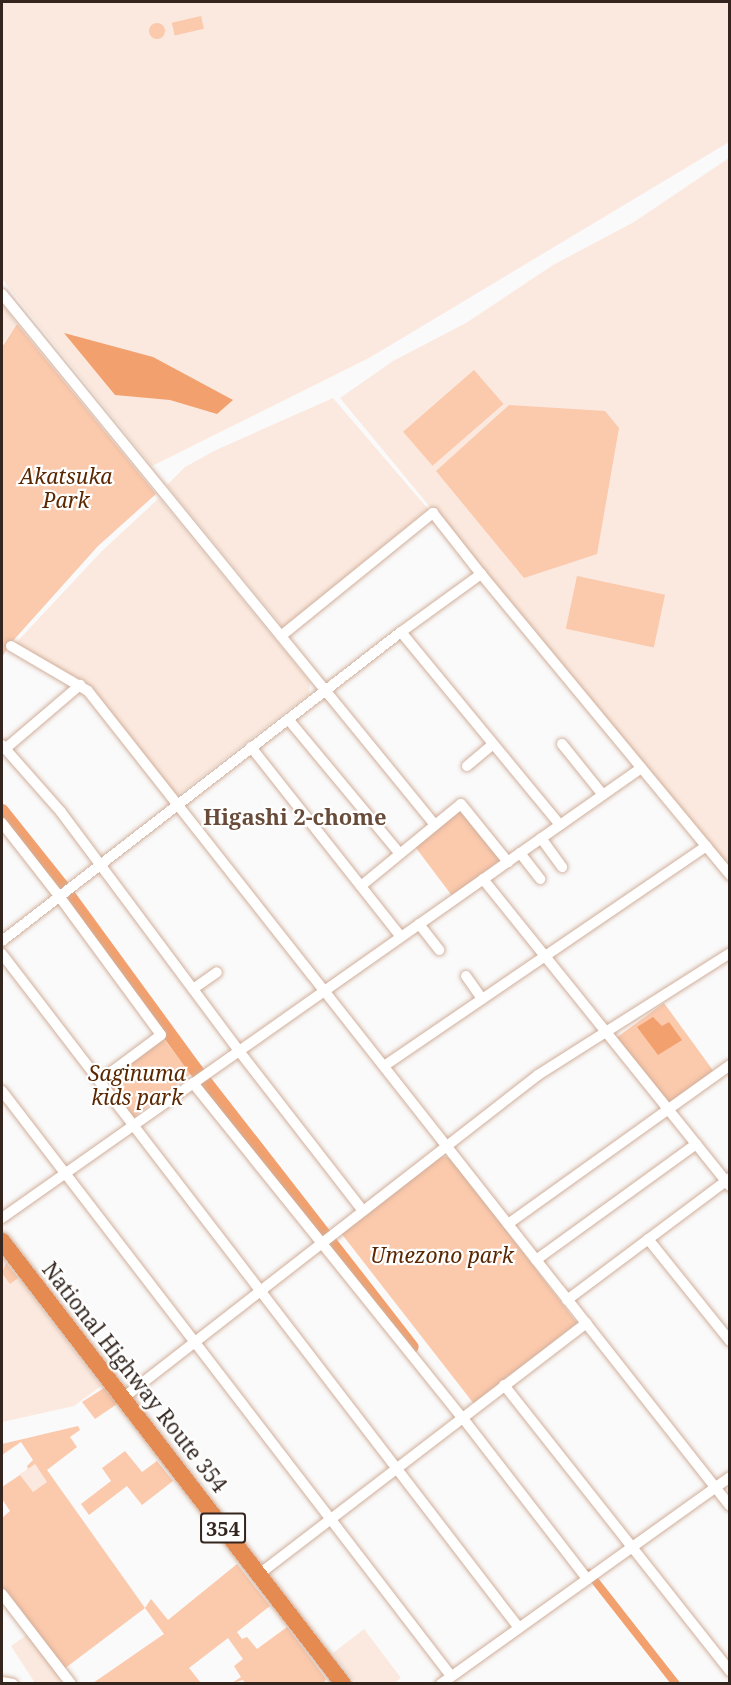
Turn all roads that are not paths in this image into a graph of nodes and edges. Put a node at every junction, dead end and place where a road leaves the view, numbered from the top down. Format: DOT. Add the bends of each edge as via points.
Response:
graph roads {
  1 [pos="2,294"];
  2 [pos="481,574"];
  3 [pos="401,632"];
  4 [pos="281,636"];
  5 [pos="11,646"];
  6 [pos="80,685"];
  7 [pos="326,690"];
  8 [pos="288,719"];
  9 [pos="493,744"];
  10 [pos="562,744"];
  11 [pos="3,747"];
  12 [pos="251,747"];
  13 [pos="467,766"];
  14 [pos="641,768"];
  15 [pos="603,795"];
  16 [pos="178,805"];
  17 [pos="2,824"];
  18 [pos="435,825"];
  19 [pos="560,825"];
  20 [pos="541,838"];
  21 [pos="706,846"];
  22 [pos="520,853"];
  23 [pos="400,854"];
  24 [pos="507,862"];
  25 [pos="100,865"];
  26 [pos="562,867"];
  27 [pos="729,874"];
  28 [pos="483,879"];
  29 [pos="540,879"];
  30 [pos="361,886"];
  31 [pos="64,892"];
  32 [pos="419,924"];
  33 [pos="401,937"];
  34 [pos="2,941"];
  35 [pos="439,950"];
  36 [pos="729,953"];
  37 [pos="2,954"];
  38 [pos="545,955"];
  39 [pos="217,972"];
  40 [pos="466,976"];
  41 [pos="193,989"];
  42 [pos="324,991"];
  43 [pos="482,999"];
  44 [pos="606,1032"];
  45 [pos="239,1051"];
  46 [pos="729,1065"];
  47 [pos="384,1066"];
  48 [pos="99,1081"];
  49 [pos="194,1083"];
  50 [pos="2,1091"];
  51 [pos="667,1109"];
  52 [pos="133,1126"];
  53 [pos="696,1144"];
  54 [pos="447,1146"];
  55 [pos="65,1174"];
  56 [pos="728,1182"];
  57 [pos="363,1211"];
  58 [pos="2,1218"];
  59 [pos="508,1224"];
  60 [pos="648,1239"];
  61 [pos="2,1241"];
  62 [pos="322,1243"];
  63 [pos="536,1260"];
  64 [pos="261,1291"];
  65 [pos="567,1300"];
  66 [pos="585,1323"];
  67 [pos="729,1338"];
  68 [pos="194,1342"];
  69 [pos="504,1385"];
  70 [pos="123,1398"];
  71 [pos="462,1417"];
  72 [pos="396,1467"];
  73 [pos="729,1477"];
  74 [pos="715,1488"];
  75 [pos="729,1506"];
  76 [pos="330,1519"];
  77 [pos="632,1547"];
  78 [pos="258,1575"];
  79 [pos="590,1577"];
  80 [pos="2,1594"];
  81 [pos="5,1607"];
  82 [pos="519,1628"];
  83 [pos="729,1671"];
  84 [pos="451,1676"];
  85 [pos="2,1682"];
  86 [pos="13,1683"];
  87 [pos="71,1683"];
  88 [pos="342,1683"];
  89 [pos="441,1683"];
  1 -- 4 [label="street"];
  2 -- 3 [label="street"];
  2 -- 4 [label="street" via="433,513"];
  2 -- 14 [label="street"];
  3 -- 7 [label="street"];
  3 -- 9 [label="street"];
  4 -- 7 [label="street"];
  5 -- 6 [label="street"];
  6 -- 11 [label="street"];
  6 -- 16 [label="street"];
  7 -- 8 [label="street"];
  7 -- 18 [label="street"];
  8 -- 12 [label="street"];
  8 -- 23 [label="street"];
  9 -- 13 [label="street"];
  9 -- 19 [label="street"];
  10 -- 15 [label="street"];
  11 -- 25 [label="street" via="61,812"];
  12 -- 16 [label="street"];
  12 -- 30 [label="street"];
  14 -- 15 [label="street"];
  14 -- 21 [label="street"];
  15 -- 19 [label="street"];
  16 -- 25 [label="street"];
  16 -- 42 [label="street"];
  17 -- 31 [label="street"];
  18 -- 23 [label="street"];
  18 -- 24 [label="street" via="461,804"];
  19 -- 20 [label="street"];
  20 -- 22 [label="street"];
  20 -- 26 [label="street"];
  21 -- 27 [label="street"];
  21 -- 38 [label="street"];
  22 -- 24 [label="street"];
  22 -- 29 [label="street"];
  23 -- 30 [label="street"];
  24 -- 28 [label="street"];
  25 -- 31 [label="street"];
  25 -- 41 [label="street"];
  28 -- 32 [label="street"];
  28 -- 38 [label="street"];
  30 -- 33 [label="street"];
  31 -- 34 [label="street"];
  31 -- 48 [label="street" via="161,1035"];
  32 -- 33 [label="street"];
  32 -- 35 [label="street"];
  33 -- 42 [label="street"];
  36 -- 44 [label="street"];
  37 -- 48 [label="street"];
  38 -- 43 [label="street"];
  38 -- 44 [label="street"];
  39 -- 41 [label="street"];
  40 -- 43 [label="street"];
  41 -- 45 [label="street"];
  42 -- 45 [label="street"];
  42 -- 47 [label="street"];
  43 -- 47 [label="street"];
  44 -- 51 [label="street"];
  44 -- 54 [label="street" via="538,1075"];
  45 -- 49 [label="street"];
  45 -- 57 [label="street"];
  46 -- 51 [label="street"];
  47 -- 54 [label="street"];
  48 -- 52 [label="street"];
  49 -- 52 [label="street"];
  49 -- 62 [label="street"];
  50 -- 55 [label="street"];
  51 -- 53 [label="street"];
  51 -- 59 [label="street"];
  52 -- 55 [label="street"];
  52 -- 64 [label="street"];
  53 -- 56 [label="street"];
  53 -- 63 [label="street"];
  54 -- 57 [label="street"];
  54 -- 59 [label="street"];
  55 -- 58 [label="street"];
  55 -- 68 [label="street"];
  56 -- 60 [label="street"];
  57 -- 62 [label="street"];
  59 -- 63 [label="street"];
  60 -- 65 [label="street"];
  60 -- 67 [label="street"];
  61 -- 70 [label="highway, National Highway Route 354 / 354"];
  62 -- 64 [label="street"];
  62 -- 71 [label="street"];
  63 -- 65 [label="street"];
  64 -- 68 [label="street"];
  64 -- 72 [label="street"];
  65 -- 66 [label="street"];
  66 -- 69 [label="street"];
  66 -- 74 [label="street"];
  68 -- 70 [label="street"];
  68 -- 76 [label="street"];
  69 -- 71 [label="street"];
  69 -- 77 [label="street"];
  70 -- 78 [label="highway, National Highway Route 354 / 354"];
  71 -- 72 [label="street"];
  71 -- 79 [label="street"];
  72 -- 76 [label="street"];
  72 -- 82 [label="street"];
  73 -- 74 [label="street"];
  74 -- 75 [label="street"];
  74 -- 77 [label="street"];
  76 -- 78 [label="street"];
  76 -- 84 [label="street"];
  77 -- 79 [label="street"];
  77 -- 83 [label="street"];
  78 -- 88 [label="highway, National Highway Route 354 / 354"];
  79 -- 82 [label="street"];
  80 -- 81 [label="street"];
  81 -- 87 [label="street"];
  82 -- 84 [label="street"];
  84 -- 89 [label="street"];
  85 -- 86 [label="street"];
}
